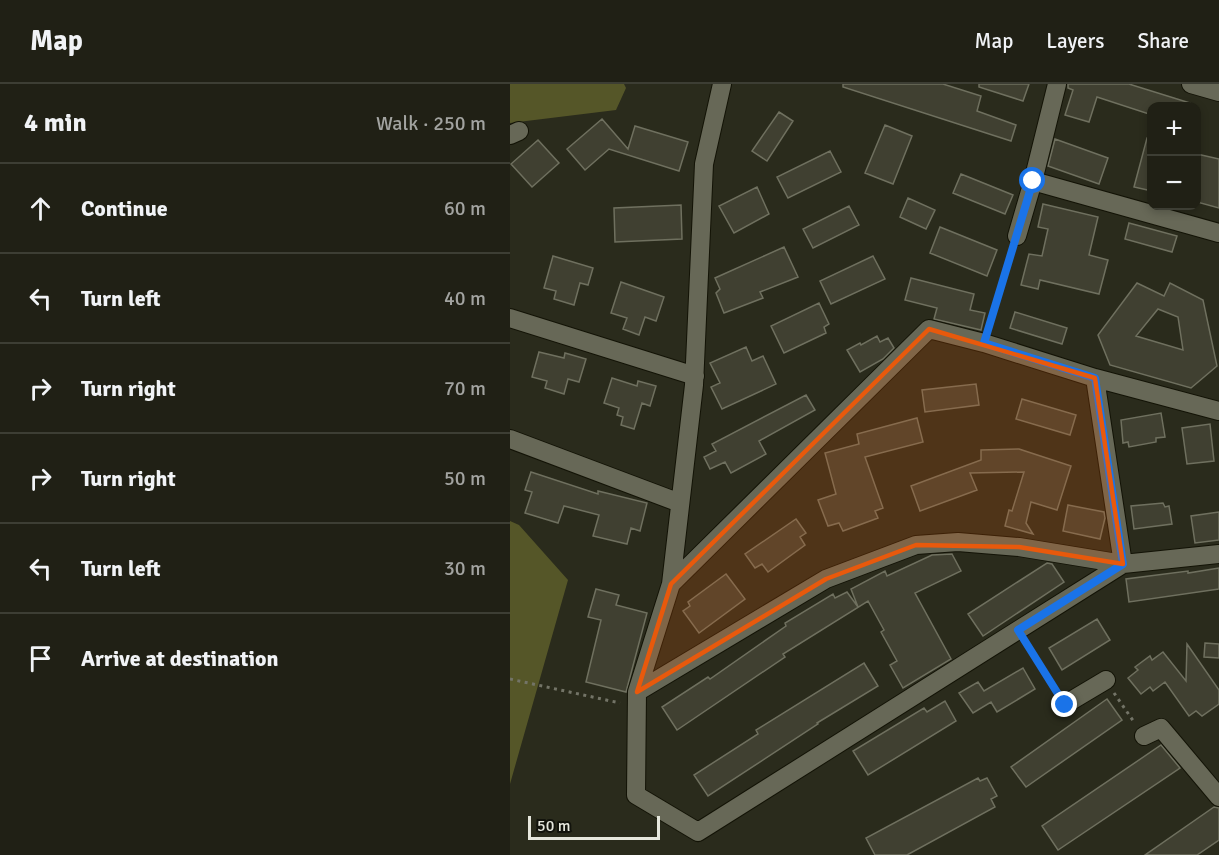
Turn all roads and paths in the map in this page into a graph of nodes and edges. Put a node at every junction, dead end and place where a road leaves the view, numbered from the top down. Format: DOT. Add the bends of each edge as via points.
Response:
graph roads {
  1 [pos="722,84"];
  2 [pos="1057,84"];
  3 [pos="1191,84"];
  4 [pos="1219,92"];
  5 [pos="1033,181"];
  6 [pos="1219,233"];
  7 [pos="1017,236"];
  8 [pos="510,318"];
  9 [pos="986,335"];
  10 [pos="695,376"];
  11 [pos="1095,378"];
  12 [pos="1219,411"];
  13 [pos="510,439"];
  14 [pos="680,503"];
  15 [pos="1219,554"];
  16 [pos="1123,564"];
  17 [pos="671,584"];
  18 [pos="1018,630"];
  19 [pos="510,679"];
  20 [pos="1106,680"];
  21 [pos="637,699"];
  22 [pos="1065,705"];
  23 [pos="1144,736"];
  24 [pos="1219,797"];
  1 -- 10 [label="street" via="704,164"];
  2 -- 5 [label="street"];
  3 -- 4 [label="street"];
  5 -- 6 [label="street"];
  5 -- 7 [label="street"];
  7 -- 9 [label="path"];
  8 -- 10 [label="street"];
  9 -- 11 [label="street"];
  9 -- 17 [label="street" via="929,329"];
  10 -- 14 [label="street"];
  11 -- 12 [label="street"];
  11 -- 16 [label="street"];
  13 -- 14 [label="street"];
  14 -- 17 [label="street"];
  15 -- 16 [label="street"];
  16 -- 18 [label="street"];
  16 -- 21 [label="street" via="1019,547 958,542 916,544 826,579"];
  17 -- 21 [label="street"];
  18 -- 21 [label="street" via="698,832 636,795"];
  18 -- 22 [label="path"];
  19 -- 21 [label="path"];
  20 -- 22 [label="street"];
  20 -- 23 [label="path"];
  23 -- 24 [label="street" via="1161,728"];
}
